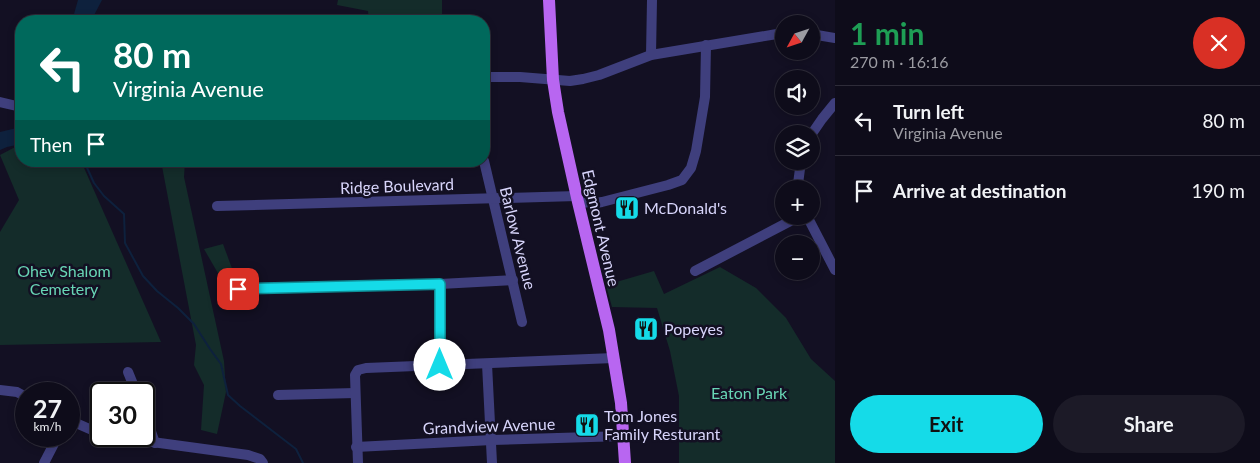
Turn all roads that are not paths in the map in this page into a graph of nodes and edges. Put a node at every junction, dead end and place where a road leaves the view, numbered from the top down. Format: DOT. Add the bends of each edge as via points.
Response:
graph roads {
  1 [pos="549,0"];
  2 [pos="652,0"];
  3 [pos="775,34"];
  4 [pos="820,36"];
  5 [pos="835,38"];
  6 [pos="706,45"];
  7 [pos="651,56"];
  8 [pos="490,78"];
  9 [pos="553,80"];
  10 [pos="0,102"];
  11 [pos="835,103"];
  12 [pos="15,106"];
  13 [pos="818,125"];
  14 [pos="485,167"];
  15 [pos="493,198"];
  16 [pos="577,199"];
  17 [pos="217,206"];
  18 [pos="783,225"];
  19 [pos="812,225"];
  20 [pos="835,270"];
  21 [pos="695,271"];
  22 [pos="513,280"];
  23 [pos="440,284"];
  24 [pos="238,289"];
  25 [pos="522,322"];
  26 [pos="614,358"];
  27 [pos="487,364"];
  28 [pos="440,365"];
  29 [pos="128,372"];
  30 [pos="132,382"];
  31 [pos="0,390"];
  32 [pos="15,392"];
  33 [pos="356,393"];
  34 [pos="278,395"];
  35 [pos="624,436"];
  36 [pos="492,440"];
  37 [pos="155,443"];
  38 [pos="52,447"];
  39 [pos="356,447"];
  40 [pos="263,462"];
  41 [pos="44,463"];
  42 [pos="358,463"];
  43 [pos="492,463"];
  44 [pos="625,463"];
  1 -- 9 [label="main road, Edgmont Avenue"];
  2 -- 7 [label="street"];
  3 -- 6 [label="street"];
  4 -- 5 [label="street"];
  6 -- 7 [label="street"];
  6 -- 16 [label="street, Ridge Boulevard" via="705,97 696,150 691,168 682,180 602,202"];
  7 -- 9 [label="street" via="590,78"];
  8 -- 9 [label="street"];
  9 -- 16 [label="main road, Edgmont Avenue"];
  10 -- 12 [label="street"];
  11 -- 13 [label="street"];
  14 -- 15 [label="street, Barlow Avenue"];
  15 -- 16 [label="street, Ridge Boulevard"];
  15 -- 17 [label="street, Ridge Boulevard"];
  15 -- 22 [label="street, Barlow Avenue"];
  16 -- 26 [label="main road, Edgmont Avenue"];
  18 -- 21 [label="street"];
  19 -- 20 [label="street"];
  22 -- 23 [label="street"];
  22 -- 25 [label="street, Barlow Avenue"];
  23 -- 24 [label="street"];
  23 -- 28 [label="street"];
  26 -- 27 [label="street"];
  26 -- 35 [label="main road, Edgmont Avenue"];
  27 -- 28 [label="street"];
  27 -- 36 [label="street"];
  28 -- 33 [label="street" via="358,370 355,375"];
  29 -- 30 [label="street"];
  31 -- 32 [label="street"];
  33 -- 34 [label="street"];
  33 -- 39 [label="street"];
  35 -- 36 [label="street, Grandview Avenue"];
  35 -- 44 [label="main road, Edgmont Avenue"];
  36 -- 39 [label="street, Grandview Avenue"];
  36 -- 43 [label="street"];
  37 -- 40 [label="street" via="248,455"];
  38 -- 41 [label="street"];
  39 -- 42 [label="street"];
}
